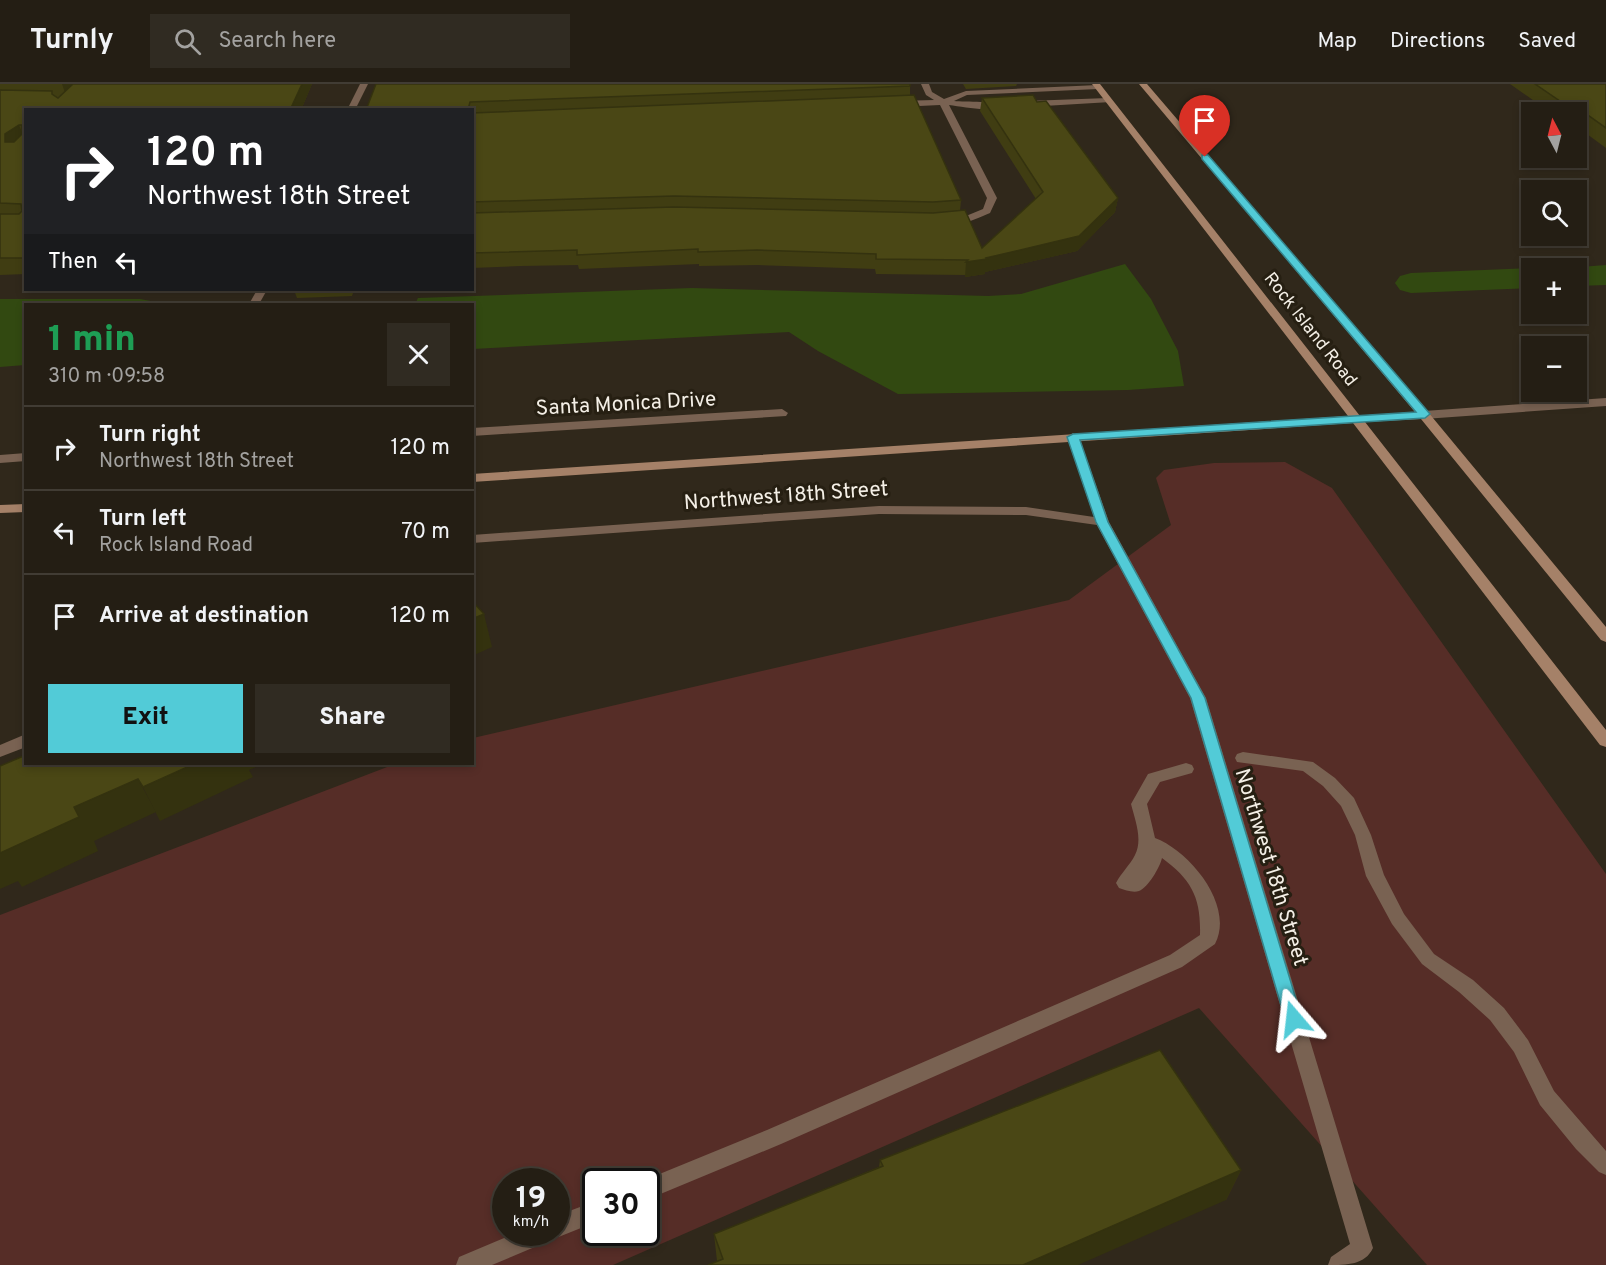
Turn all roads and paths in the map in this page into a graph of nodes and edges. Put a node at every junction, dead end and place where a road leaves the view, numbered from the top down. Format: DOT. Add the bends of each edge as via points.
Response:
graph roads {
  1 [pos="364,84"];
  2 [pos="925,84"];
  3 [pos="1143,84"];
  4 [pos="1097,85"];
  5 [pos="1108,100"];
  6 [pos="944,102"];
  7 [pos="1018,104"];
  8 [pos="885,105"];
  9 [pos="1007,105"];
  10 [pos="352,108"];
  11 [pos="932,222"];
  12 [pos="1606,402"];
  13 [pos="782,413"];
  14 [pos="1425,414"];
  15 [pos="1357,419"];
  16 [pos="474,432"];
  17 [pos="1073,437"];
  18 [pos="24,457"];
  19 [pos="0,459"];
  20 [pos="474,478"];
  21 [pos="24,508"];
  22 [pos="0,509"];
  23 [pos="1102,522"];
  24 [pos="474,539"];
  25 [pos="1606,637"];
  26 [pos="24,741"];
  27 [pos="1606,741"];
  28 [pos="0,751"];
  29 [pos="1243,758"];
  30 [pos="1186,769"];
  31 [pos="1606,1165"];
  32 [pos="660,1184"];
  33 [pos="511,1246"];
  34 [pos="467,1265"];
  35 [pos="1340,1265"];
  1 -- 10 [label="street"];
  2 -- 6 [label="street" via="929,93"];
  3 -- 14 [label="main road, Rock Island Road"];
  4 -- 5 [label="main road, Rock Island Road"];
  4 -- 6 [label="street" via="966,93"];
  5 -- 7 [label="street"];
  5 -- 15 [label="main road, Rock Island Road"];
  6 -- 8 [label="street"];
  6 -- 9 [label="street"];
  6 -- 11 [label="street" via="992,198 987,211 968,219"];
  12 -- 14 [label="street, Northwest 18th Street"];
  13 -- 16 [label="street, Santa Monica Drive"];
  14 -- 15 [label="main road, Northwest 18th Street"];
  14 -- 25 [label="main road, Rock Island Road"];
  15 -- 17 [label="main road, Northwest 18th Street"];
  15 -- 27 [label="main road, Rock Island Road"];
  17 -- 20 [label="main road, Northwest 18th Street"];
  17 -- 23 [label="street, Northwest 18th Street"];
  18 -- 19 [label="street"];
  21 -- 22 [label="main road"];
  23 -- 24 [label="street, Northwest 18th Street" via="1026,511 879,510"];
  23 -- 35 [label="street, Northwest 18th Street" via="1198,698 1362,1248"];
  26 -- 28 [label="street"];
  29 -- 31 [label="street" via="1307,766 1342,795 1363,835 1375,876 1398,919 1428,959 1497,1014 1521,1046 1547,1098"];
  30 -- 32 [label="street" via="1154,778 1140,804 1148,836 1145,858 1125,883 1136,885 1153,861 1153,844 1171,855 1200,887 1208,905 1209,939 1176,961"];
  33 -- 34 [label="street"];
}
